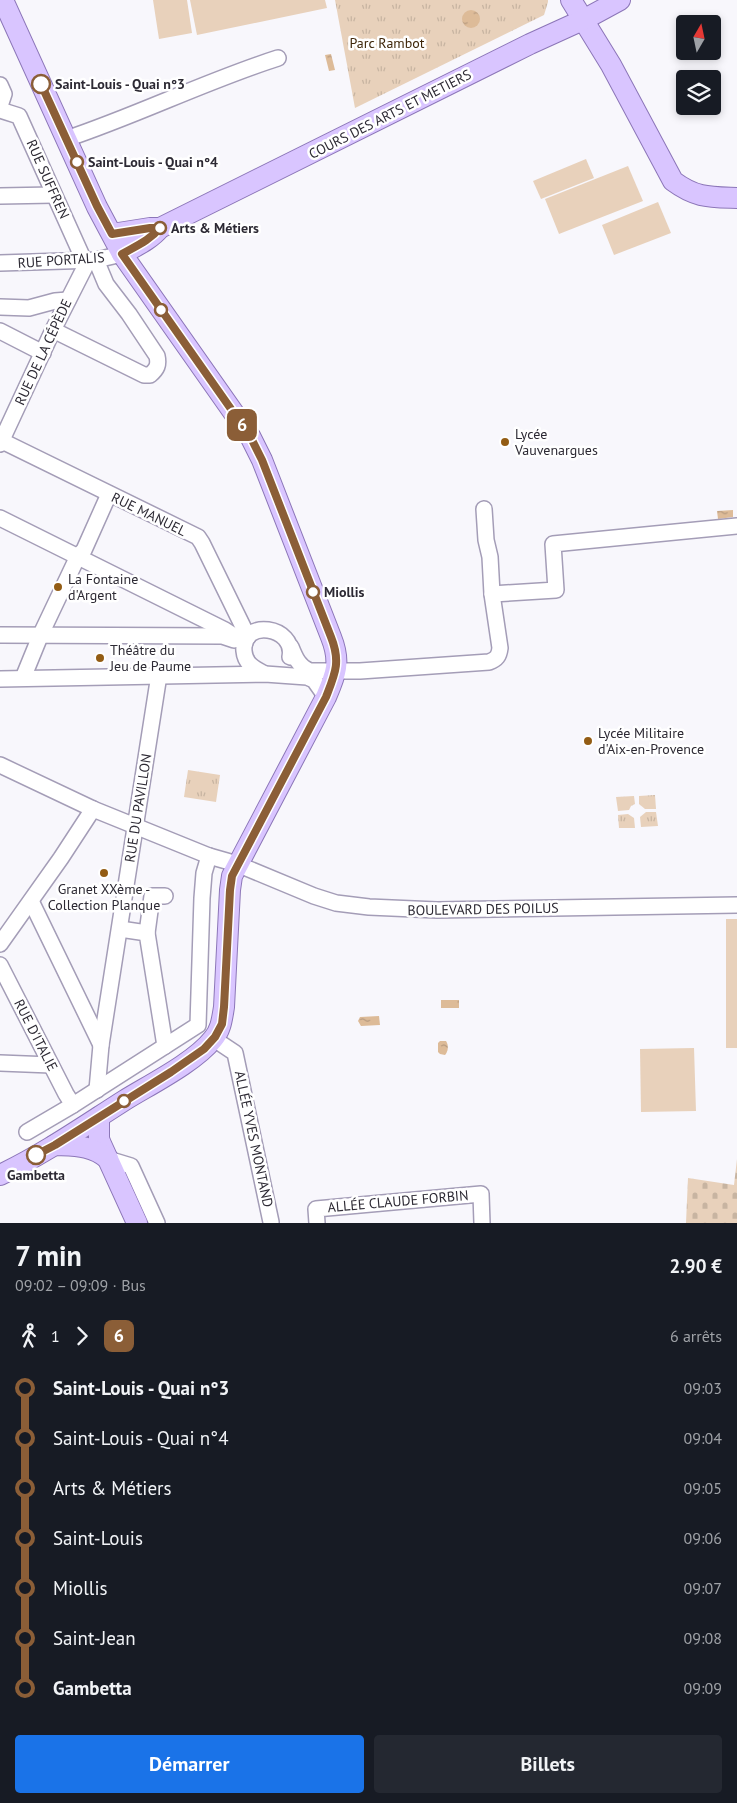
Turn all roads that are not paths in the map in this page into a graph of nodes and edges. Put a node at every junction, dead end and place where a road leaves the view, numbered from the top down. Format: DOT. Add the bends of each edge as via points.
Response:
graph roads {
  1 [pos="3,0"];
  2 [pos="571,0"];
  3 [pos="620,0"];
  4 [pos="585,19"];
  5 [pos="278,58"];
  6 [pos="0,85"];
  7 [pos="0,106"];
  8 [pos="0,110"];
  9 [pos="66,139"];
  10 [pos="54,195"];
  11 [pos="0,196"];
  12 [pos="737,198"];
  13 [pos="160,228"];
  14 [pos="112,234"];
  15 [pos="122,254"];
  16 [pos="90,260"];
  17 [pos="0,263"];
  18 [pos="68,300"];
  19 [pos="0,307"];
  20 [pos="53,330"];
  21 [pos="0,331"];
  22 [pos="43,353"];
  23 [pos="0,442"];
  24 [pos="109,494"];
  25 [pos="484,509"];
  26 [pos="0,518"];
  27 [pos="737,526"];
  28 [pos="78,556"];
  29 [pos="492,594"];
  30 [pos="41,634"];
  31 [pos="0,635"];
  32 [pos="246,640"];
  33 [pos="291,647"];
  34 [pos="336,672"];
  35 [pos="268,674"];
  36 [pos="159,675"];
  37 [pos="23,678"];
  38 [pos="0,679"];
  39 [pos="326,697"];
  40 [pos="0,765"];
  41 [pos="93,809"];
  42 [pos="136,825"];
  43 [pos="209,856"];
  44 [pos="237,864"];
  45 [pos="203,888"];
  46 [pos="230,890"];
  47 [pos="166,896"];
  48 [pos="31,901"];
  49 [pos="737,905"];
  50 [pos="120,928"];
  51 [pos="147,933"];
  52 [pos="0,944"];
  53 [pos="0,965"];
  54 [pos="214,1039"];
  55 [pos="101,1045"];
  56 [pos="165,1046"];
  57 [pos="0,1063"];
  58 [pos="51,1065"];
  59 [pos="97,1090"];
  60 [pos="73,1105"];
  61 [pos="99,1117"];
  62 [pos="27,1132"];
  63 [pos="55,1145"];
  64 [pos="108,1158"];
  65 [pos="0,1175"];
  66 [pos="317,1216"];
  67 [pos="271,1222"];
  68 [pos="137,1223"];
  69 [pos="157,1223"];
  70 [pos="482,1223"];
  1 -- 9 [label="main road"];
  2 -- 4 [label="main road"];
  3 -- 4 [label="main road, COURS DES ARTS ET METIERS"];
  4 -- 12 [label="main road" via="673,181 688,192 709,198"];
  4 -- 13 [label="main road, COURS DES ARTS ET METIERS"];
  5 -- 9 [label="street"];
  6 -- 7 [label="street" via="4,94"];
  8 -- 10 [label="street, RUE SUFFREN" via="19,116"];
  9 -- 14 [label="main road"];
  10 -- 11 [label="street"];
  10 -- 16 [label="street, RUE SUFFREN"];
  13 -- 14 [label="main road, COURS DES ARTS ET METIERS"];
  13 -- 15 [label="main road, COURS DES ARTS ET METIERS" via="154,236"];
  14 -- 15 [label="main road"];
  15 -- 16 [label="street, RUE PORTALIS"];
  15 -- 34 [label="main road" via="250,436 334,643"];
  16 -- 17 [label="street, RUE PORTALIS"];
  16 -- 18 [label="street, RUE DE LA CÉPÈDE"];
  16 -- 20 [label="street, RUE SUFFREN" via="157,356 156,370 144,375"];
  18 -- 19 [label="street" via="29,308"];
  18 -- 20 [label="street, RUE DE LA CÉPÈDE"];
  20 -- 22 [label="street, RUE DE LA CÉPÈDE"];
  21 -- 22 [label="street"];
  22 -- 23 [label="street, RUE DE LA CÉPÈDE"];
  23 -- 24 [label="street, RUE MANUEL"];
  24 -- 28 [label="street" via="84,550"];
  24 -- 32 [label="street, RUE MANUEL" via="198,538"];
  25 -- 29 [label="street"];
  26 -- 28 [label="street"];
  27 -- 29 [label="street" via="553,544 556,590"];
  28 -- 30 [label="street"];
  28 -- 32 [label="street"];
  29 -- 34 [label="street" via="500,648 499,656 494,660"];
  30 -- 31 [label="street"];
  30 -- 32 [label="street" via="222,636"];
  30 -- 37 [label="street"];
  32 -- 33 [label="street" via="256,630 270,630 283,636"];
  32 -- 35 [label="street" via="248,663"];
  33 -- 34 [label="street" via="303,669"];
  33 -- 35 [label="street" via="285,667"];
  34 -- 39 [label="main road"];
  35 -- 36 [label="street"];
  35 -- 39 [label="street" via="307,677 314,680"];
  36 -- 37 [label="street"];
  36 -- 42 [label="street, RUE DU PAVILLON"];
  37 -- 38 [label="street"];
  39 -- 44 [label="main road"];
  40 -- 41 [label="street, BOULEVARD DES POILUS"];
  41 -- 42 [label="street, BOULEVARD DES POILUS"];
  41 -- 48 [label="street"];
  42 -- 43 [label="street, BOULEVARD DES POILUS"];
  42 -- 50 [label="street, RUE DU PAVILLON"];
  43 -- 44 [label="street, BOULEVARD DES POILUS"];
  43 -- 45 [label="street"];
  44 -- 46 [label="main road"];
  44 -- 49 [label="street, BOULEVARD DES POILUS" via="336,903 384,909"];
  45 -- 46 [label="street"];
  45 -- 56 [label="street" via="198,1025"];
  46 -- 54 [label="main road" via="224,1007 222,1024"];
  47 -- 51 [label="street" via="152,896"];
  48 -- 52 [label="street"];
  48 -- 55 [label="street"];
  50 -- 51 [label="street"];
  50 -- 55 [label="street, RUE DU PAVILLON"];
  51 -- 56 [label="street"];
  53 -- 58 [label="street, RUE D'ITALIE"];
  54 -- 61 [label="main road" via="171,1072"];
  54 -- 67 [label="street, ALLÉE YVES MONTAND" via="235,1053 237,1059"];
  55 -- 59 [label="street, RUE DU PAVILLON"];
  56 -- 59 [label="street"];
  57 -- 58 [label="street"];
  58 -- 60 [label="street, RUE D'ITALIE"];
  59 -- 60 [label="street"];
  60 -- 62 [label="street"];
  61 -- 63 [label="main road"];
  61 -- 64 [label="main road" via="100,1139"];
  63 -- 64 [label="main road" via="85,1146"];
  63 -- 65 [label="main road"];
  64 -- 68 [label="main road"];
  64 -- 69 [label="street" via="132,1166"];
  66 -- 70 [label="street, ALLÉE CLAUDE FORBIN" via="481,1194"];
}
